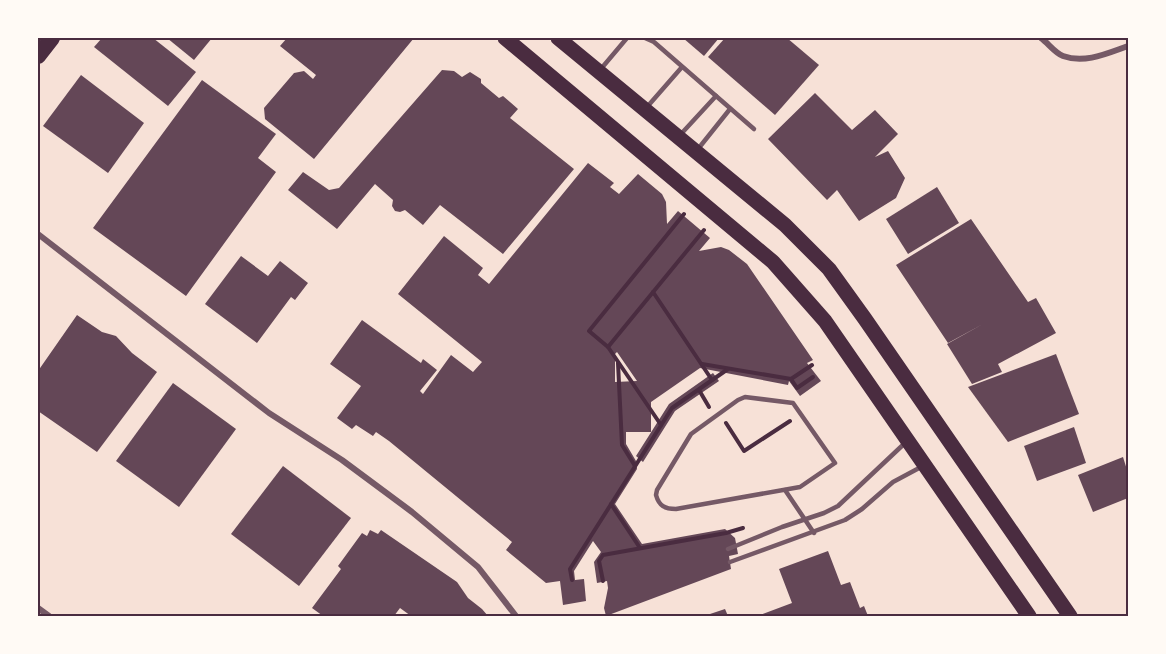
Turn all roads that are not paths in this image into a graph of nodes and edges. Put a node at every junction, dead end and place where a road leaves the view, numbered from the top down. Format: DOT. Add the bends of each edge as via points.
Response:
graph roads {
  1 [pos="52,38"];
  2 [pos="505,38"];
  3 [pos="561,38"];
  4 [pos="627,38"];
  5 [pos="645,38"];
  6 [pos="1041,38"];
  7 [pos="1128,46"];
  8 [pos="38,56"];
  9 [pos="682,67"];
  10 [pos="599,71"];
  11 [pos="716,96"];
  12 [pos="646,109"];
  13 [pos="730,109"];
  14 [pos="754,129"];
  15 [pos="679,136"];
  16 [pos="696,150"];
  17 [pos="38,234"];
  18 [pos="907,441"];
  19 [pos="924,466"];
  20 [pos="784,490"];
  21 [pos="805,520"];
  22 [pos="814,533"];
  23 [pos="728,549"];
  24 [pos="730,562"];
  25 [pos="38,608"];
  26 [pos="50,616"];
  27 [pos="516,616"];
  28 [pos="1029,616"];
  29 [pos="1070,616"];
  1 -- 8 [label="highway"];
  2 -- 18 [label="main road" via="773,262 825,321"];
  3 -- 10 [label="main road"];
  4 -- 10 [label="lane"];
  5 -- 9 [label="lane"];
  6 -- 7 [label="street" via="1062,56 1080,59"];
  9 -- 11 [label="lane"];
  9 -- 12 [label="lane"];
  10 -- 12 [label="main road"];
  11 -- 13 [label="lane"];
  11 -- 15 [label="lane"];
  12 -- 15 [label="main road"];
  13 -- 14 [label="lane"];
  13 -- 16 [label="lane"];
  15 -- 16 [label="main road"];
  16 -- 29 [label="main road" via="785,225 829,269"];
  17 -- 27 [label="street" via="276,417 412,512 478,567"];
  18 -- 19 [label="main road"];
  18 -- 21 [label="lane" via="844,501"];
  19 -- 22 [label="lane" via="893,482 845,520"];
  19 -- 28 [label="main road"];
  20 -- 20 [label="lane" via="800,487 835,464 793,403 753,397 738,400 691,434 656,495 661,505 676,509"];
  20 -- 21 [label="lane"];
  21 -- 22 [label="lane"];
  21 -- 23 [label="lane"];
  22 -- 24 [label="lane"];
  25 -- 26 [label="street"];
}
